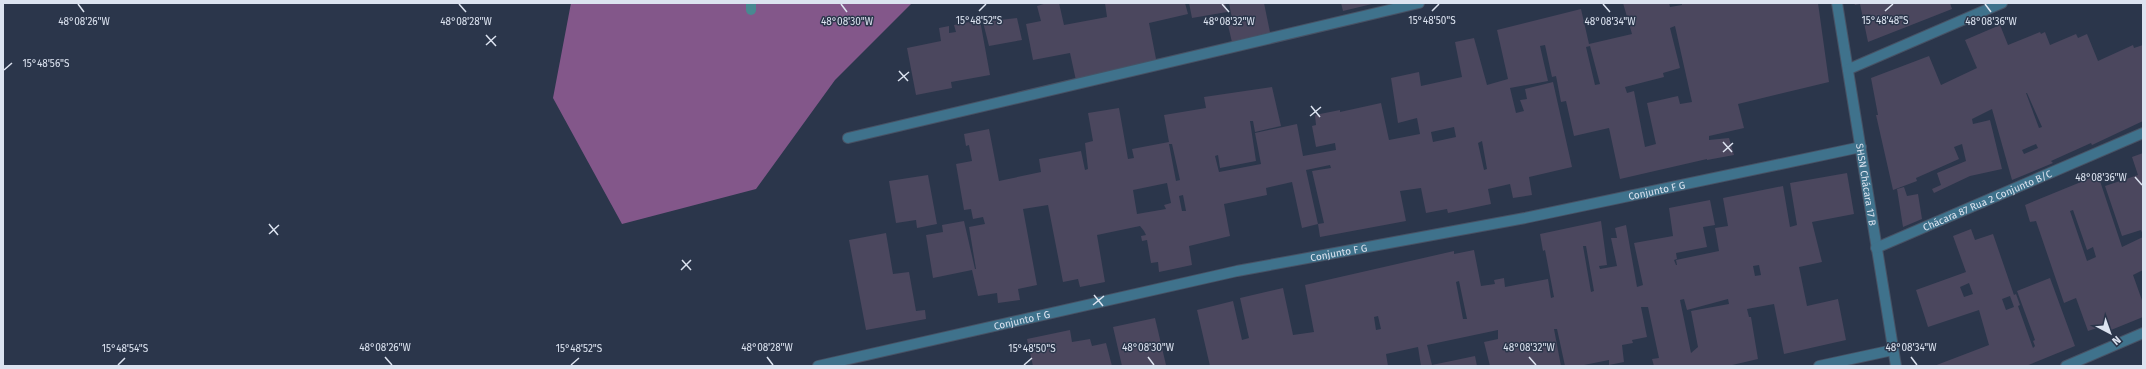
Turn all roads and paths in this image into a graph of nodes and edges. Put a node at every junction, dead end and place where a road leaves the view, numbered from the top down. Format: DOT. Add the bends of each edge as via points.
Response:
graph roads {
  1 [pos="1419,3"];
  2 [pos="1837,3"];
  3 [pos="2002,3"];
  4 [pos="1849,69"];
  5 [pos="2143,134"];
  6 [pos="848,138"];
  7 [pos="1861,148"];
  8 [pos="1876,248"];
  9 [pos="2143,333"];
  10 [pos="1894,350"];
  11 [pos="818,366"];
  12 [pos="1819,366"];
  13 [pos="1896,366"];
  14 [pos="2066,366"];
  1 -- 6 [label="street"];
  2 -- 4 [label="street, SHSN Chácara 17 B"];
  3 -- 4 [label="street"];
  4 -- 7 [label="street, SHSN Chácara 17 B"];
  5 -- 8 [label="street, Chácara 87 Rua 2 Conjunto B/C"];
  7 -- 8 [label="street, SHSN Chácara 17 B"];
  7 -- 11 [label="street, Conjunto F G" via="1525,218 1237,271"];
  8 -- 10 [label="street, SHSN Chácara 17 B"];
  9 -- 14 [label="street"];
  10 -- 12 [label="street"];
  10 -- 13 [label="street, SHSN Chácara 17 B"];
}
